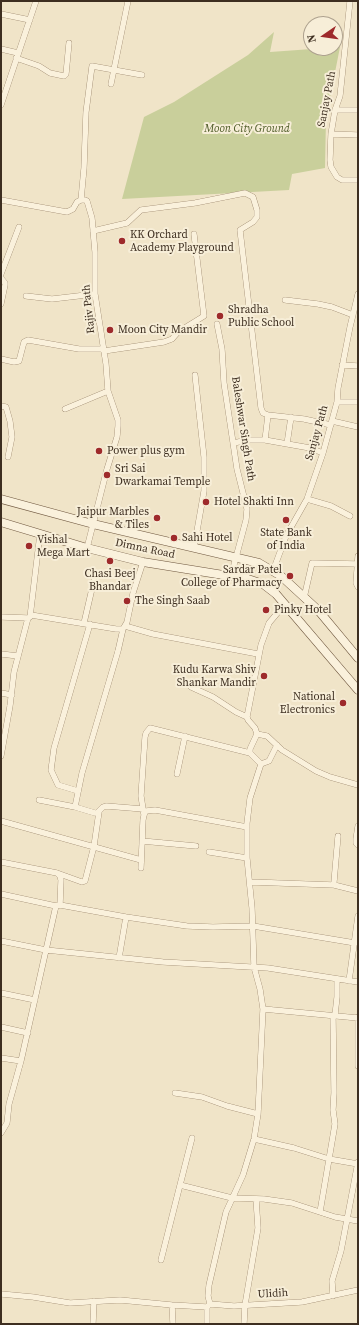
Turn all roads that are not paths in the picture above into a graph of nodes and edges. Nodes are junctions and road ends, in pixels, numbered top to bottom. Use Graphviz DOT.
graph roads {
  1 [pos="36,1"];
  2 [pos="128,1"];
  3 [pos="350,1"];
  4 [pos="1,14"];
  5 [pos="30,20"];
  6 [pos="69,43"];
  7 [pos="1,49"];
  8 [pos="18,55"];
  9 [pos="114,69"];
  10 [pos="142,75"];
  11 [pos="111,84"];
  12 [pos="1,105"];
  13 [pos="335,110"];
  14 [pos="358,110"];
  15 [pos="331,134"];
  16 [pos="358,135"];
  17 [pos="358,180"];
  18 [pos="1,200"];
  19 [pos="85,203"];
  20 [pos="19,227"];
  21 [pos="93,231"];
  22 [pos="194,234"];
  23 [pos="1,274"];
  24 [pos="1,278"];
  25 [pos="94,294"];
  26 [pos="358,294"];
  27 [pos="26,296"];
  28 [pos="285,300"];
  29 [pos="1,304"];
  30 [pos="353,315"];
  31 [pos="217,324"];
  32 [pos="101,350"];
  33 [pos="1,359"];
  34 [pos="342,365"];
  35 [pos="358,366"];
  36 [pos="195,375"];
  37 [pos="108,392"];
  38 [pos="337,402"];
  39 [pos="358,402"];
  40 [pos="1,406"];
  41 [pos="65,409"];
  42 [pos="268,415"];
  43 [pos="291,417"];
  44 [pos="332,423"];
  45 [pos="358,427"];
  46 [pos="265,440"];
  47 [pos="234,443"];
  48 [pos="287,444"];
  49 [pos="323,453"];
  50 [pos="8,456"];
  51 [pos="1,499"];
  52 [pos="307,499"];
  53 [pos="350,516"];
  54 [pos="1,522"];
  55 [pos="93,524"];
  56 [pos="40,534"];
  57 [pos="87,548"];
  58 [pos="194,548"];
  59 [pos="358,556"];
  60 [pos="235,558"];
  61 [pos="143,562"];
  62 [pos="358,564"];
  63 [pos="272,570"];
  64 [pos="231,576"];
  65 [pos="94,580"];
  66 [pos="358,587"];
  67 [pos="304,598"];
  68 [pos="285,604"];
  69 [pos="30,616"];
  70 [pos="1,617"];
  71 [pos="87,624"];
  72 [pos="124,627"];
  73 [pos="1,654"];
  74 [pos="258,654"];
  75 [pos="18,656"];
  76 [pos="358,658"];
  77 [pos="191,687"];
  78 [pos="358,690"];
  79 [pos="1,693"];
  80 [pos="12,695"];
  81 [pos="248,717"];
  82 [pos="257,734"];
  83 [pos="185,736"];
  84 [pos="277,745"];
  85 [pos="250,753"];
  86 [pos="1,756"];
  87 [pos="261,764"];
  88 [pos="177,774"];
  89 [pos="358,785"];
  90 [pos="78,791"];
  91 [pos="39,800"];
  92 [pos="75,807"];
  93 [pos="99,812"];
  94 [pos="143,812"];
  95 [pos="1,820"];
  96 [pos="358,826"];
  97 [pos="247,827"];
  98 [pos="338,836"];
  99 [pos="142,841"];
  100 [pos="358,845"];
  101 [pos="196,846"];
  102 [pos="93,847"];
  103 [pos="209,852"];
  104 [pos="247,858"];
  105 [pos="141,860"];
  106 [pos="1,862"];
  107 [pos="140,868"];
  108 [pos="57,873"];
  109 [pos="250,882"];
  110 [pos="334,885"];
  111 [pos="358,891"];
  112 [pos="1,894"];
  113 [pos="58,906"];
  114 [pos="358,916"];
  115 [pos="126,917"];
  116 [pos="253,926"];
  117 [pos="1,941"];
  118 [pos="355,943"];
  119 [pos="46,950"];
  120 [pos="119,958"];
  121 [pos="254,967"];
  122 [pos="337,979"];
  123 [pos="349,981"];
  124 [pos="358,982"];
  125 [pos="1,993"];
  126 [pos="35,1000"];
  127 [pos="263,1010"];
  128 [pos="334,1015"];
  129 [pos="358,1018"];
  130 [pos="1,1027"];
  131 [pos="28,1033"];
  132 [pos="1,1058"];
  133 [pos="22,1060"];
  134 [pos="358,1066"];
  135 [pos="176,1093"];
  136 [pos="258,1114"];
  137 [pos="1,1133"];
  138 [pos="192,1138"];
  139 [pos="254,1139"];
  140 [pos="329,1159"];
  141 [pos="358,1163"];
  142 [pos="180,1185"];
  143 [pos="232,1198"];
  144 [pos="256,1199"];
  145 [pos="320,1212"];
  146 [pos="347,1219"];
  147 [pos="358,1221"];
  148 [pos="161,1260"];
  149 [pos="358,1290"];
  150 [pos="1,1294"];
  151 [pos="333,1296"];
  152 [pos="94,1301"];
  153 [pos="209,1305"];
  154 [pos="245,1305"];
  155 [pos="172,1306"];
  156 [pos="93,1324"];
  157 [pos="173,1324"];
  158 [pos="207,1324"];
  159 [pos="244,1324"];
  1 -- 5 [label="street"];
  2 -- 9 [label="street"];
  3 -- 13 [label="street, Sanjay Path"];
  4 -- 5 [label="street"];
  5 -- 8 [label="street"];
  6 -- 8 [label="street"];
  7 -- 8 [label="street"];
  8 -- 12 [label="street"];
  9 -- 10 [label="street"];
  9 -- 11 [label="street"];
  9 -- 19 [label="street, Rajiv Path"];
  13 -- 14 [label="street"];
  13 -- 15 [label="street, Sanjay Path"];
  15 -- 16 [label="street"];
  15 -- 17 [label="street, Sanjay Path"];
  18 -- 19 [label="street"];
  19 -- 21 [label="street, Rajiv Path"];
  20 -- 23 [label="street"];
  21 -- 25 [label="street, Rajiv Path"];
  21 -- 42 [label="street"];
  22 -- 32 [label="street"];
  24 -- 29 [label="street"];
  25 -- 27 [label="street"];
  25 -- 32 [label="street, Rajiv Path"];
  26 -- 30 [label="street, Sanjay Path"];
  28 -- 30 [label="street"];
  30 -- 34 [label="street, Sanjay Path"];
  31 -- 47 [label="street, Baleshwar Singh Path"];
  32 -- 33 [label="street"];
  32 -- 37 [label="street, Rajiv Path"];
  34 -- 35 [label="street"];
  34 -- 38 [label="street, Sanjay Path"];
  36 -- 58 [label="street"];
  37 -- 41 [label="street"];
  37 -- 55 [label="street, Rajiv Path"];
  38 -- 39 [label="street"];
  38 -- 44 [label="street, Sanjay Path"];
  40 -- 50 [label="street"];
  42 -- 43 [label="street"];
  42 -- 46 [label="street"];
  43 -- 44 [label="street"];
  43 -- 48 [label="street"];
  44 -- 45 [label="street"];
  44 -- 49 [label="street, Sanjay Path"];
  46 -- 47 [label="street"];
  46 -- 48 [label="street"];
  47 -- 60 [label="street, Baleshwar Singh Path"];
  48 -- 49 [label="street"];
  49 -- 52 [label="street, Sanjay Path"];
  51 -- 55 [label="street"];
  52 -- 53 [label="street"];
  52 -- 63 [label="street, Sanjay Path"];
  54 -- 56 [label="street, Dimna Road"];
  55 -- 57 [label="street, Rajiv Path"];
  55 -- 58 [label="street"];
  56 -- 57 [label="street, Dimna Road"];
  56 -- 69 [label="street"];
  57 -- 61 [label="street, Dimna Road"];
  58 -- 60 [label="street"];
  59 -- 62 [label="street"];
  60 -- 63 [label="street"];
  60 -- 64 [label="street, Baleshwar Singh Path"];
  61 -- 64 [label="street, Dimna Road"];
  61 -- 72 [label="street"];
  62 -- 66 [label="street"];
  62 -- 67 [label="street"];
  63 -- 67 [label="street"];
  64 -- 68 [label="street, Dimna Road"];
  65 -- 71 [label="street"];
  67 -- 76 [label="street"];
  68 -- 74 [label="street"];
  68 -- 78 [label="street, Dimna Road"];
  69 -- 70 [label="street"];
  69 -- 71 [label="street"];
  69 -- 75 [label="street"];
  71 -- 72 [label="street"];
  71 -- 90 [label="street"];
  72 -- 74 [label="street"];
  72 -- 90 [label="street"];
  73 -- 75 [label="street"];
  74 -- 81 [label="street"];
  75 -- 80 [label="street"];
  77 -- 81 [label="street"];
  79 -- 80 [label="street"];
  80 -- 86 [label="street"];
  81 -- 82 [label="street"];
  82 -- 84 [label="street"];
  82 -- 85 [label="street"];
  83 -- 85 [label="street"];
  83 -- 88 [label="street"];
  83 -- 94 [label="street"];
  84 -- 87 [label="street"];
  84 -- 89 [label="street"];
  85 -- 87 [label="street"];
  87 -- 97 [label="street"];
  90 -- 92 [label="street"];
  91 -- 92 [label="street"];
  92 -- 93 [label="street"];
  93 -- 94 [label="street"];
  93 -- 102 [label="street"];
  94 -- 97 [label="street"];
  94 -- 99 [label="street"];
  95 -- 102 [label="street"];
  96 -- 100 [label="street"];
  97 -- 104 [label="street"];
  98 -- 110 [label="street"];
  99 -- 101 [label="street"];
  99 -- 105 [label="street"];
  102 -- 105 [label="street"];
  102 -- 108 [label="street"];
  103 -- 104 [label="street"];
  104 -- 109 [label="street"];
  105 -- 107 [label="street"];
  106 -- 108 [label="street"];
  108 -- 113 [label="street"];
  109 -- 110 [label="street"];
  109 -- 116 [label="street"];
  110 -- 111 [label="street"];
  112 -- 113 [label="street"];
  113 -- 115 [label="street"];
  113 -- 119 [label="street"];
  114 -- 118 [label="street"];
  115 -- 116 [label="street"];
  115 -- 120 [label="street"];
  116 -- 118 [label="street"];
  116 -- 121 [label="street"];
  117 -- 119 [label="street"];
  118 -- 123 [label="street"];
  119 -- 120 [label="street"];
  119 -- 126 [label="street"];
  120 -- 121 [label="street"];
  121 -- 122 [label="street"];
  121 -- 127 [label="street"];
  122 -- 123 [label="street"];
  122 -- 128 [label="street"];
  123 -- 124 [label="street"];
  125 -- 126 [label="street"];
  126 -- 131 [label="street"];
  127 -- 128 [label="street"];
  127 -- 136 [label="street"];
  128 -- 129 [label="street"];
  128 -- 140 [label="street"];
  129 -- 134 [label="street"];
  130 -- 131 [label="street"];
  131 -- 133 [label="street"];
  132 -- 133 [label="street"];
  133 -- 137 [label="street"];
  135 -- 136 [label="street"];
  136 -- 139 [label="street"];
  138 -- 142 [label="street"];
  139 -- 140 [label="street"];
  139 -- 143 [label="street"];
  140 -- 141 [label="street"];
  140 -- 145 [label="street"];
  141 -- 146 [label="street"];
  142 -- 143 [label="street"];
  142 -- 148 [label="street"];
  143 -- 144 [label="street"];
  143 -- 153 [label="street"];
  144 -- 145 [label="street"];
  144 -- 154 [label="street"];
  145 -- 146 [label="street"];
  146 -- 147 [label="street"];
  146 -- 151 [label="street"];
  149 -- 151 [label="street, Ulidih"];
  150 -- 152 [label="street, Ulidih"];
  151 -- 154 [label="street, Ulidih"];
  152 -- 155 [label="street, Ulidih"];
  152 -- 156 [label="street"];
  153 -- 154 [label="street, Ulidih"];
  153 -- 155 [label="street, Ulidih"];
  153 -- 158 [label="street"];
  154 -- 159 [label="street"];
  155 -- 157 [label="street"];
}
